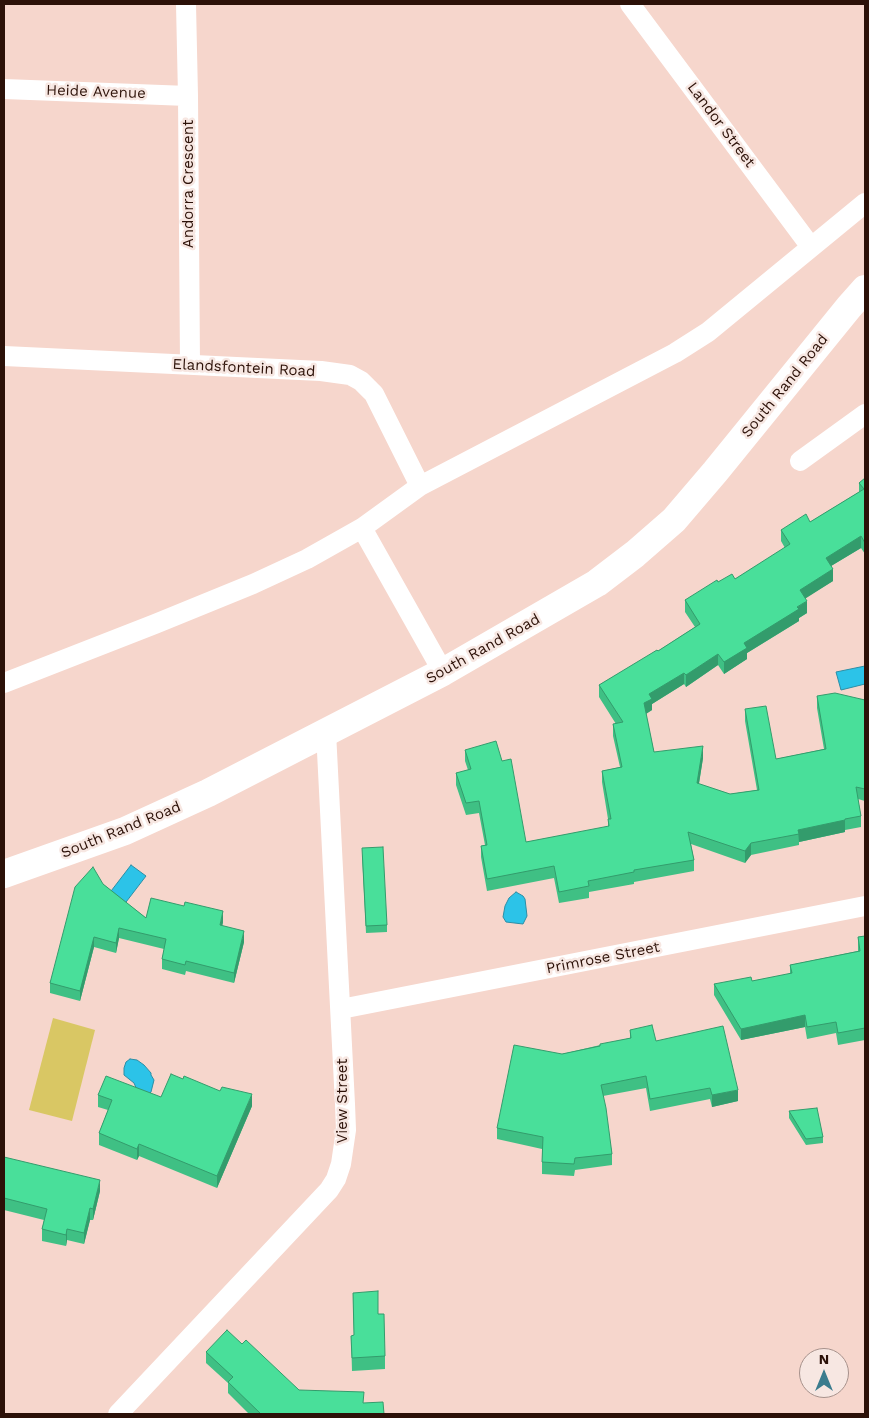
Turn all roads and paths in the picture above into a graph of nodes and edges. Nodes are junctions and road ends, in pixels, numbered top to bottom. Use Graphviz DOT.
graph roads {
  1 [pos="186,4"];
  2 [pos="630,4"];
  3 [pos="4,88"];
  4 [pos="188,96"];
  5 [pos="865,203"];
  6 [pos="811,247"];
  7 [pos="865,289"];
  8 [pos="4,356"];
  9 [pos="190,365"];
  10 [pos="865,414"];
  11 [pos="800,460"];
  12 [pos="420,486"];
  13 [pos="362,528"];
  14 [pos="444,672"];
  15 [pos="4,683"];
  16 [pos="326,732"];
  17 [pos="4,874"];
  18 [pos="865,906"];
  19 [pos="341,1009"];
  20 [pos="118,1414"];
  1 -- 4 [label="street, Andorra Crescent"];
  2 -- 6 [label="street, Landor Street"];
  3 -- 4 [label="street, Heide Avenue"];
  4 -- 9 [label="street, Andorra Crescent"];
  5 -- 6 [label="street"];
  6 -- 12 [label="street"];
  7 -- 14 [label="main road, South Rand Road"];
  8 -- 9 [label="street, Elandsfontein Road"];
  9 -- 12 [label="street, Elandsfontein Road"];
  10 -- 11 [label="street"];
  12 -- 13 [label="street"];
  13 -- 14 [label="street"];
  13 -- 15 [label="street"];
  14 -- 16 [label="main road, South Rand Road"];
  16 -- 17 [label="main road, South Rand Road"];
  16 -- 19 [label="street, View Street"];
  18 -- 19 [label="street, Primrose Street"];
  19 -- 20 [label="street, View Street"];
}
